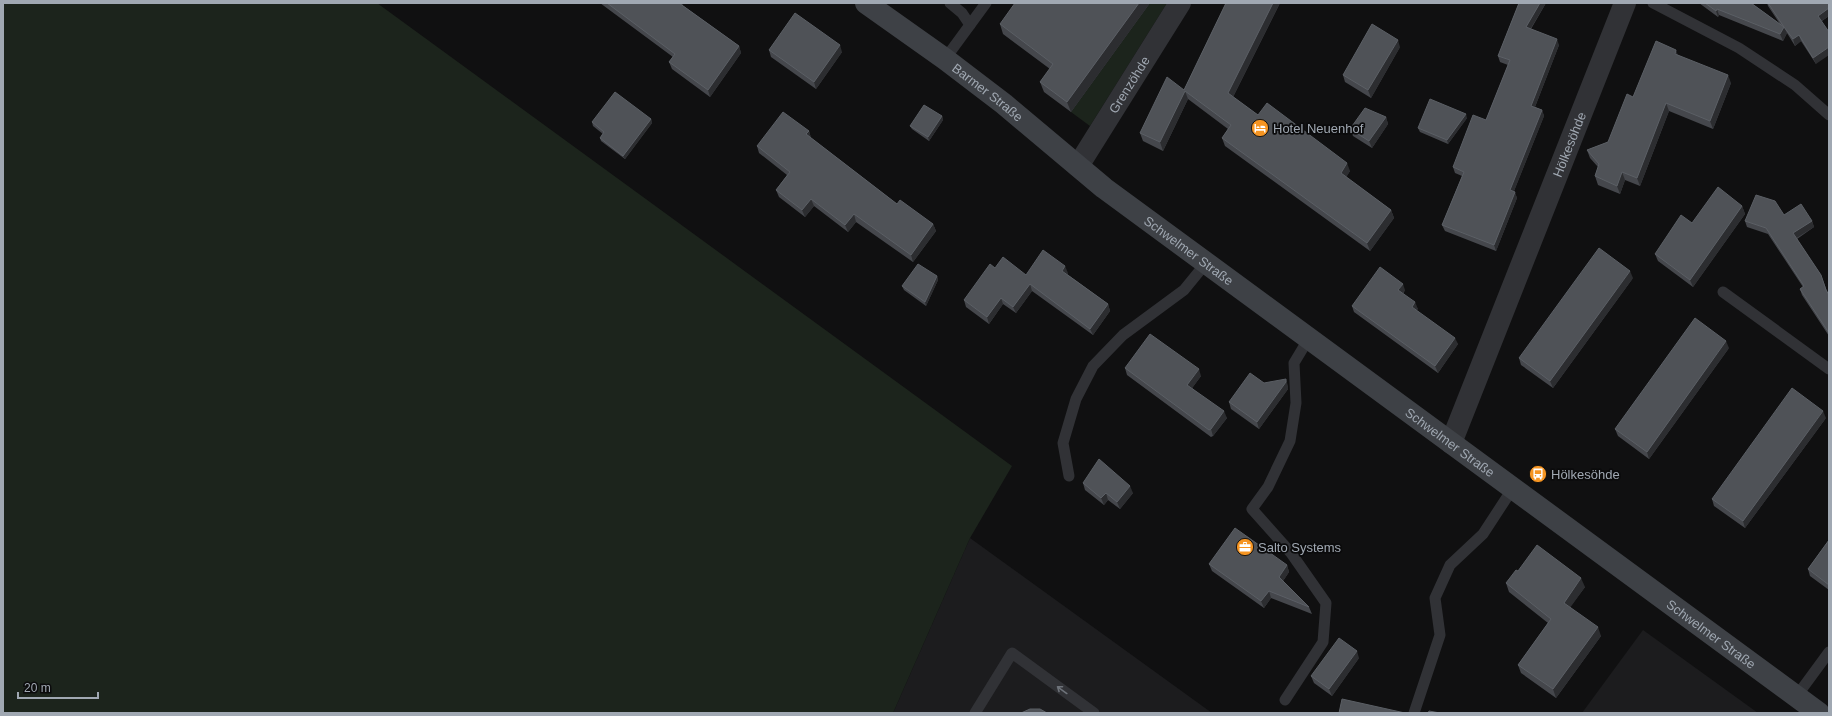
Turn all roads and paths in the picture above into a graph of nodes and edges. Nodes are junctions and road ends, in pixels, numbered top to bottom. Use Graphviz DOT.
graph roads {
  1 [pos="866,3"];
  2 [pos="950,3"];
  3 [pos="986,3"];
  4 [pos="1180,3"];
  5 [pos="1625,3"];
  6 [pos="1653,3"];
  7 [pos="970,25"];
  8 [pos="945,59"];
  9 [pos="1829,115"];
  10 [pos="1078,166"];
  11 [pos="1104,188"];
  12 [pos="1206,263"];
  13 [pos="1723,292"];
  14 [pos="1308,338"];
  15 [pos="1829,369"];
  16 [pos="1450,443"];
  17 [pos="1069,476"];
  18 [pos="1513,488"];
  19 [pos="1829,652"];
  20 [pos="1796,697"];
  21 [pos="1285,700"];
  22 [pos="975,713"];
  23 [pos="1094,713"];
  24 [pos="1414,713"];
  25 [pos="1819,713"];
  1 -- 8 [label="main road, Barmer Straße"];
  2 -- 7 [label="lane"];
  3 -- 7 [label="lane"];
  4 -- 10 [label="street, Grenzöhde"];
  5 -- 16 [label="street, Hölkesöhde"];
  6 -- 9 [label="lane"];
  7 -- 8 [label="lane"];
  8 -- 10 [label="main road, Barmer Straße"];
  10 -- 11 [label="main road, Barmer Straße"];
  11 -- 12 [label="main road, Schwelmer Straße"];
  12 -- 14 [label="main road, Schwelmer Straße"];
  12 -- 17 [label="lane"];
  13 -- 15 [label="lane"];
  14 -- 16 [label="main road, Schwelmer Straße"];
  14 -- 21 [label="lane"];
  16 -- 18 [label="main road, Schwelmer Straße"];
  18 -- 20 [label="main road, Schwelmer Straße"];
  18 -- 24 [label="lane"];
  19 -- 20 [label="lane"];
  20 -- 25 [label="main road, Schwelmer Straße"];
  23 -- 22 [label="lane, one-way"];
}
